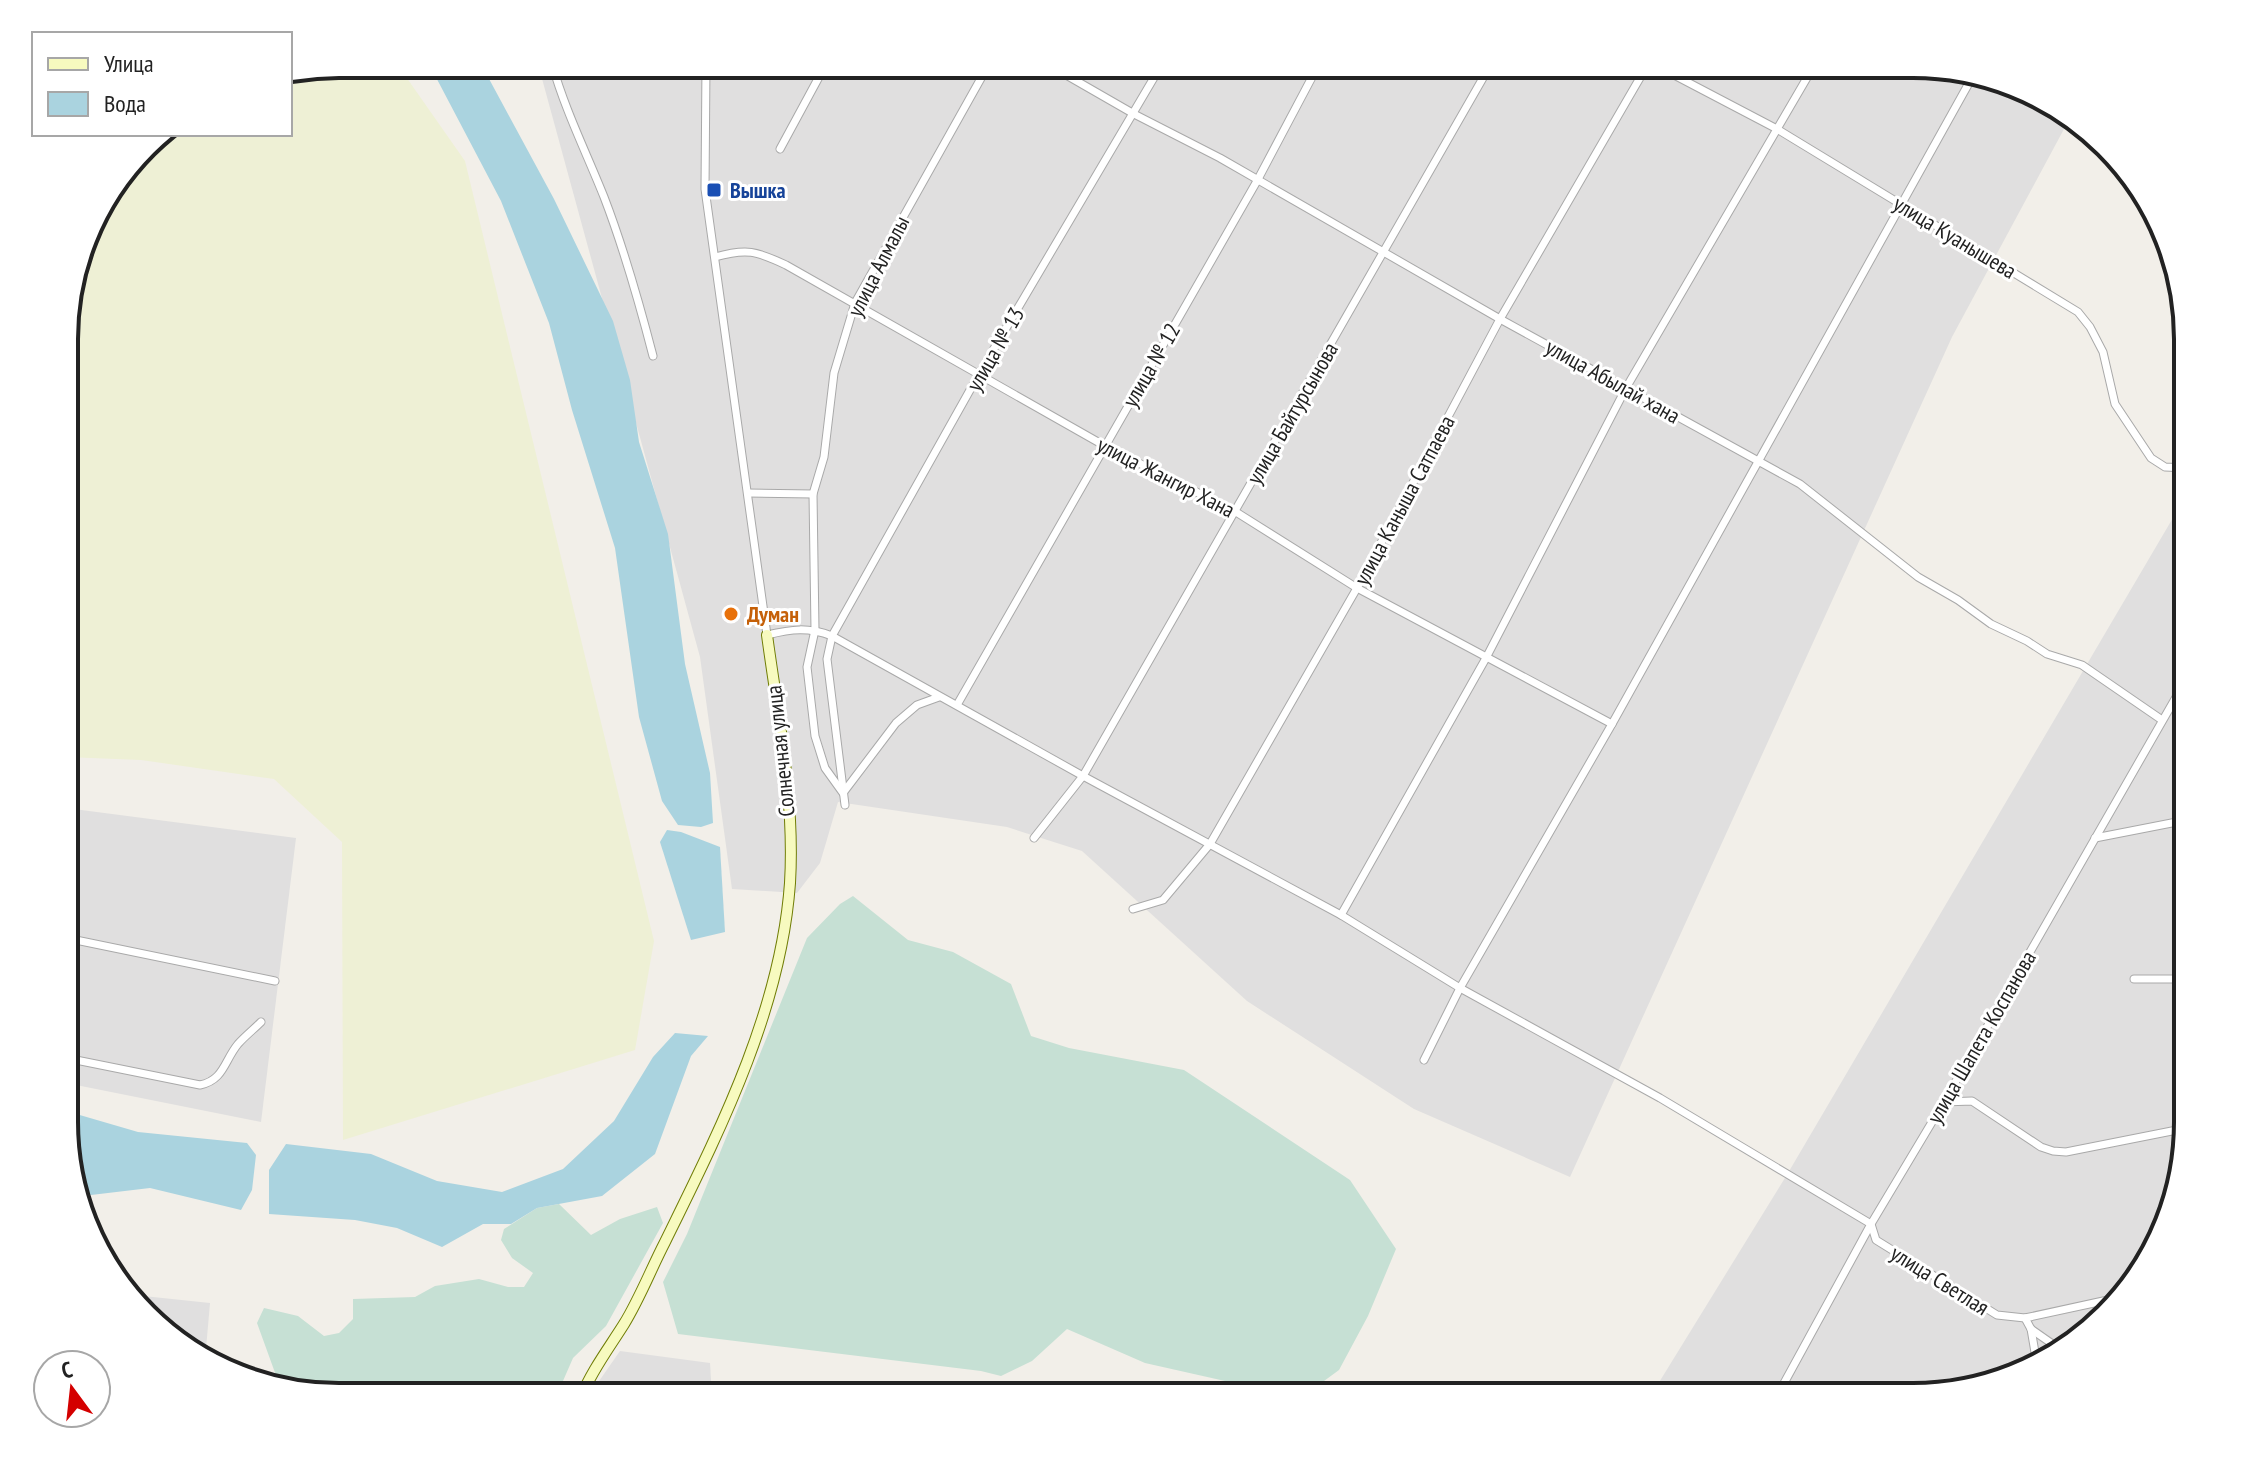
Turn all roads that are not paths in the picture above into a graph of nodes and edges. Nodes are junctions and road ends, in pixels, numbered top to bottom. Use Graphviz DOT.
graph roads {
  1 [pos="556,78"];
  2 [pos="706,78"];
  3 [pos="818,78"];
  4 [pos="981,78"];
  5 [pos="1071,78"];
  6 [pos="1154,78"];
  7 [pos="1312,78"];
  8 [pos="1483,78"];
  9 [pos="1642,78"];
  10 [pos="1677,78"];
  11 [pos="1807,78"];
  12 [pos="1968,84"];
  13 [pos="1134,114"];
  14 [pos="1777,129"];
  15 [pos="780,149"];
  16 [pos="1257,181"];
  17 [pos="1901,204"];
  18 [pos="1384,252"];
  19 [pos="715,257"];
  20 [pos="855,303"];
  21 [pos="1500,319"];
  22 [pos="653,356"];
  23 [pos="979,374"];
  24 [pos="1626,388"];
  25 [pos="1105,446"];
  26 [pos="1757,460"];
  27 [pos="2173,467"];
  28 [pos="748,493"];
  29 [pos="813,494"];
  30 [pos="1236,512"];
  31 [pos="1357,588"];
  32 [pos="815,630"];
  33 [pos="767,635"];
  34 [pos="832,636"];
  35 [pos="1486,658"];
  36 [pos="939,697"];
  37 [pos="2173,702"];
  38 [pos="957,705"];
  39 [pos="2162,720"];
  40 [pos="1612,724"];
  41 [pos="1083,776"];
  42 [pos="843,793"];
  43 [pos="845,805"];
  44 [pos="2173,823"];
  45 [pos="1034,838"];
  46 [pos="2095,838"];
  47 [pos="1210,844"];
  48 [pos="1133,909"];
  49 [pos="1341,915"];
  50 [pos="78,940"];
  51 [pos="2134,979"];
  52 [pos="2173,979"];
  53 [pos="275,981"];
  54 [pos="1460,988"];
  55 [pos="261,1022"];
  56 [pos="78,1060"];
  57 [pos="1424,1060"];
  58 [pos="1944,1102"];
  59 [pos="2173,1131"];
  60 [pos="1871,1224"];
  61 [pos="2103,1301"];
  62 [pos="2025,1318"];
  63 [pos="2031,1329"];
  64 [pos="2051,1343"];
  65 [pos="2035,1352"];
  66 [pos="1785,1382"];
  67 [pos="587,1383"];
  1 -- 22 [label="street"];
  2 -- 19 [label="street, Солнечная улица"];
  3 -- 15 [label="street"];
  4 -- 20 [label="street, улица Алмалы"];
  5 -- 13 [label="street, улица Абылай хана"];
  6 -- 13 [label="street, улица № 13"];
  7 -- 16 [label="street, улица № 12"];
  8 -- 18 [label="street, улица Байтурсынова"];
  9 -- 21 [label="street, улица Каныша Сатпаева"];
  10 -- 14 [label="street, улица Куанышева"];
  11 -- 14 [label="street"];
  12 -- 17 [label="street"];
  13 -- 16 [label="street, улица Абылай хана"];
  13 -- 23 [label="street, улица № 13"];
  14 -- 17 [label="street, улица Куанышева"];
  14 -- 24 [label="street"];
  16 -- 18 [label="street, улица Абылай хана"];
  16 -- 25 [label="street, улица № 12"];
  17 -- 26 [label="street"];
  17 -- 27 [label="street, улица Куанышева"];
  18 -- 21 [label="street, улица Абылай хана"];
  18 -- 30 [label="street, улица Байтурсынова"];
  19 -- 20 [label="street, улица Жангир Хана"];
  19 -- 28 [label="street, Солнечная улица"];
  20 -- 23 [label="street, улица Жангир Хана"];
  20 -- 29 [label="street, улица Алмалы"];
  21 -- 24 [label="street, улица Абылай хана"];
  21 -- 31 [label="street, улица Каныша Сатпаева"];
  23 -- 25 [label="street, улица Жангир Хана"];
  23 -- 34 [label="street, улица № 13"];
  24 -- 26 [label="street, улица Абылай хана"];
  24 -- 35 [label="street"];
  25 -- 30 [label="street, улица Жангир Хана"];
  25 -- 38 [label="street, улица № 12"];
  26 -- 39 [label="street, улица Абылай хана"];
  26 -- 40 [label="street"];
  28 -- 29 [label="street"];
  28 -- 33 [label="street, Солнечная улица"];
  29 -- 32 [label="street, улица Алмалы"];
  30 -- 31 [label="street, улица Жангир Хана"];
  30 -- 41 [label="street, улица Байтурсынова"];
  31 -- 35 [label="street, улица Жангир Хана"];
  31 -- 47 [label="street, улица Каныша Сатпаева"];
  32 -- 33 [label="street"];
  32 -- 34 [label="street, улица Светлая"];
  32 -- 42 [label="street, улица Алмалы"];
  33 -- 67 [label="street, Солнечная улица"];
  34 -- 36 [label="street, улица Светлая"];
  34 -- 42 [label="street"];
  35 -- 40 [label="street, улица Жангир Хана"];
  35 -- 49 [label="street"];
  36 -- 38 [label="street, улица Светлая"];
  36 -- 42 [label="street"];
  37 -- 39 [label="street, улица Шапета Коспанова"];
  38 -- 41 [label="street, улица Светлая"];
  39 -- 46 [label="street, улица Шапета Коспанова"];
  40 -- 54 [label="street"];
  41 -- 45 [label="street, улица Байтурсынова"];
  41 -- 47 [label="street, улица Светлая"];
  42 -- 43 [label="street"];
  44 -- 46 [label="street"];
  46 -- 58 [label="street, улица Шапета Коспанова"];
  47 -- 48 [label="street, улица Каныша Сатпаева"];
  47 -- 49 [label="street, улица Светлая"];
  49 -- 54 [label="street, улица Светлая"];
  50 -- 53 [label="street"];
  51 -- 52 [label="street"];
  54 -- 57 [label="street"];
  54 -- 60 [label="street, улица Светлая"];
  55 -- 56 [label="street"];
  58 -- 59 [label="street"];
  58 -- 60 [label="street, улица Шапета Коспанова"];
  60 -- 62 [label="street, улица Светлая"];
  60 -- 66 [label="street, улица Шапета Коспанова"];
  61 -- 62 [label="street, улица Светлая"];
  62 -- 63 [label="street"];
  63 -- 64 [label="street"];
  63 -- 65 [label="street"];
}
